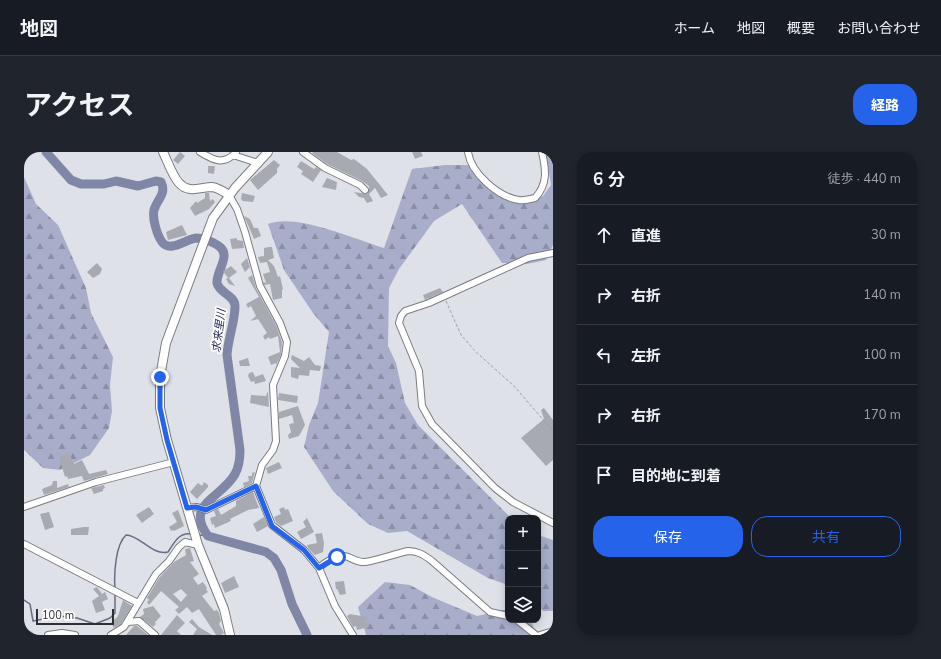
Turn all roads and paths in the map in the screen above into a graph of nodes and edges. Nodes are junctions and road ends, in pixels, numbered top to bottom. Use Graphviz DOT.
graph roads {
  1 [pos="163,152"];
  2 [pos="200,152"];
  3 [pos="268,152"];
  4 [pos="303,152"];
  5 [pos="468,152"];
  6 [pos="542,152"];
  7 [pos="235,154"];
  8 [pos="258,163"];
  9 [pos="365,190"];
  10 [pos="229,195"];
  11 [pos="553,253"];
  12 [pos="444,297"];
  13 [pos="553,430"];
  14 [pos="174,462"];
  15 [pos="256,486"];
  16 [pos="24,506"];
  17 [pos="187,508"];
  18 [pos="553,523"];
  19 [pos="198,542"];
  20 [pos="24,544"];
  21 [pos="319,568"];
  22 [pos="138,603"];
  23 [pos="505,615"];
  24 [pos="128,622"];
  25 [pos="521,623"];
  26 [pos="553,631"];
  27 [pos="24,633"];
  28 [pos="30,635"];
  29 [pos="48,635"];
  30 [pos="75,635"];
  31 [pos="111,635"];
  32 [pos="155,635"];
  33 [pos="230,635"];
  34 [pos="352,635"];
  35 [pos="536,635"];
  36 [pos="540,635"];
  1 -- 10 [label="street"];
  2 -- 7 [label="street"];
  3 -- 8 [label="street"];
  4 -- 9 [label="street"];
  5 -- 6 [label="street"];
  7 -- 8 [label="street"];
  8 -- 10 [label="street"];
  10 -- 14 [label="street"];
  10 -- 15 [label="street"];
  11 -- 12 [label="street"];
  12 -- 13 [label="path"];
  12 -- 18 [label="street"];
  14 -- 16 [label="street"];
  14 -- 17 [label="street"];
  15 -- 17 [label="street"];
  15 -- 21 [label="street"];
  17 -- 19 [label="street"];
  19 -- 22 [label="street"];
  19 -- 33 [label="street"];
  20 -- 22 [label="street"];
  21 -- 23 [label="street"];
  21 -- 34 [label="street"];
  22 -- 24 [label="street"];
  24 -- 31 [label="street"];
  24 -- 32 [label="street"];
  25 -- 35 [label="street"];
  26 -- 36 [label="street"];
  27 -- 28 [label="street"];
  29 -- 30 [label="street"];
}
